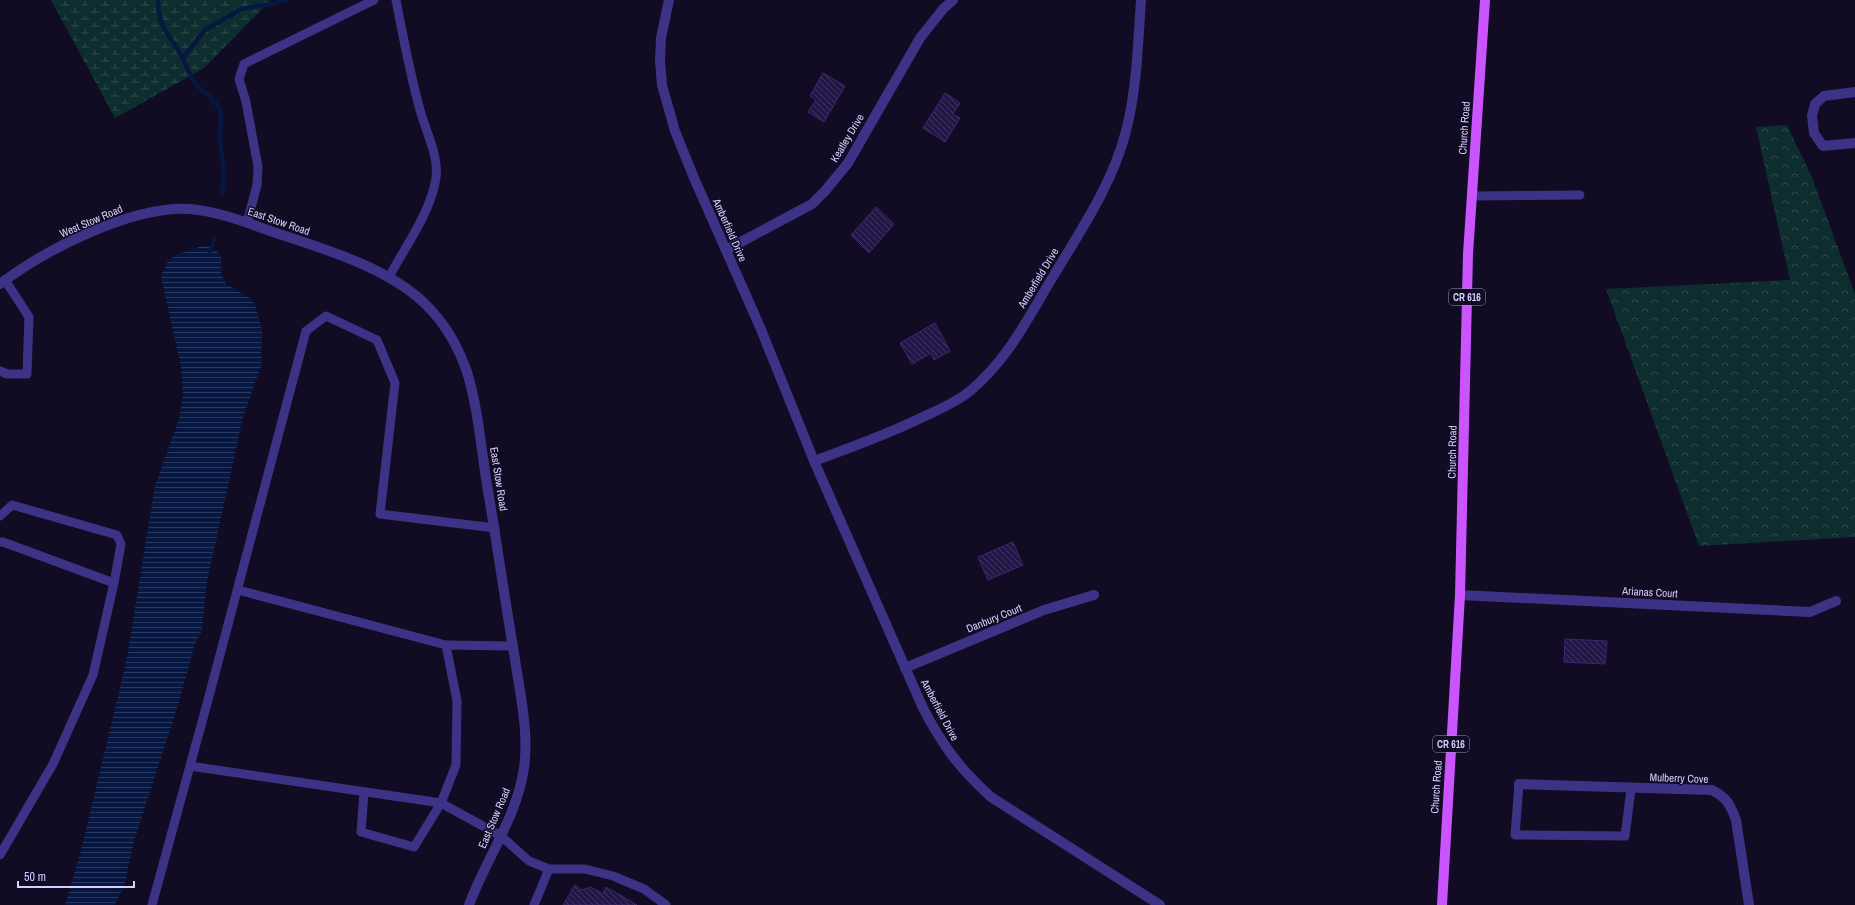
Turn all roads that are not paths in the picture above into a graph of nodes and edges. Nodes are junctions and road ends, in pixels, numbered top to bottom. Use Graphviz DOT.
graph roads {
  1 [pos="374,0"];
  2 [pos="396,0"];
  3 [pos="669,0"];
  4 [pos="953,0"];
  5 [pos="1141,0"];
  6 [pos="1485,0"];
  7 [pos="1855,92"];
  8 [pos="1855,143"];
  9 [pos="1580,195"];
  10 [pos="1472,196"];
  11 [pos="200,211"];
  12 [pos="247,223"];
  13 [pos="726,250"];
  14 [pos="389,277"];
  15 [pos="3,282"];
  16 [pos="0,371"];
  17 [pos="814,461"];
  18 [pos="0,516"];
  19 [pos="495,528"];
  20 [pos="0,542"];
  21 [pos="114,583"];
  22 [pos="238,590"];
  23 [pos="1094,595"];
  24 [pos="1460,595"];
  25 [pos="1836,601"];
  26 [pos="446,645"];
  27 [pos="513,646"];
  28 [pos="905,668"];
  29 [pos="190,766"];
  30 [pos="1519,784"];
  31 [pos="1631,788"];
  32 [pos="364,792"];
  33 [pos="441,803"];
  34 [pos="501,836"];
  35 [pos="0,854"];
  36 [pos="549,869"];
  37 [pos="152,905"];
  38 [pos="469,905"];
  39 [pos="534,905"];
  40 [pos="666,905"];
  41 [pos="1160,905"];
  42 [pos="1442,905"];
  43 [pos="1749,905"];
  1 -- 12 [label="lane"];
  2 -- 14 [label="lane"];
  3 -- 13 [label="street, Amberfield Drive"];
  4 -- 13 [label="street, Keatley Drive"];
  5 -- 17 [label="street, Amberfield Drive"];
  6 -- 10 [label="main road, Church Road / CR 616"];
  7 -- 8 [label="street"];
  9 -- 10 [label="lane"];
  10 -- 24 [label="main road, Church Road / CR 616"];
  11 -- 12 [label="street, East Stow Road"];
  11 -- 15 [label="street, West Stow Road"];
  12 -- 14 [label="street, East Stow Road"];
  13 -- 17 [label="street, Amberfield Drive"];
  14 -- 19 [label="street, East Stow Road"];
  15 -- 16 [label="lane"];
  17 -- 28 [label="street, Amberfield Drive"];
  18 -- 21 [label="lane"];
  19 -- 22 [label="lane"];
  19 -- 27 [label="street, East Stow Road"];
  20 -- 21 [label="lane"];
  21 -- 35 [label="lane"];
  22 -- 26 [label="lane"];
  22 -- 29 [label="lane"];
  23 -- 28 [label="street, Danbury Court"];
  24 -- 25 [label="street, Arianas Court"];
  24 -- 42 [label="main road, Church Road / CR 616"];
  26 -- 27 [label="lane"];
  26 -- 33 [label="lane"];
  27 -- 34 [label="street, East Stow Road"];
  28 -- 41 [label="street, Amberfield Drive"];
  29 -- 32 [label="lane"];
  29 -- 37 [label="lane"];
  30 -- 31 [label="street, Mulberry Cove"];
  30 -- 31 [label="lane"];
  31 -- 43 [label="street, Mulberry Cove"];
  32 -- 33 [label="lane"];
  32 -- 33 [label="lane"];
  33 -- 34 [label="lane"];
  34 -- 36 [label="lane"];
  34 -- 38 [label="street, East Stow Road"];
  36 -- 39 [label="lane"];
  36 -- 40 [label="lane"];
}
